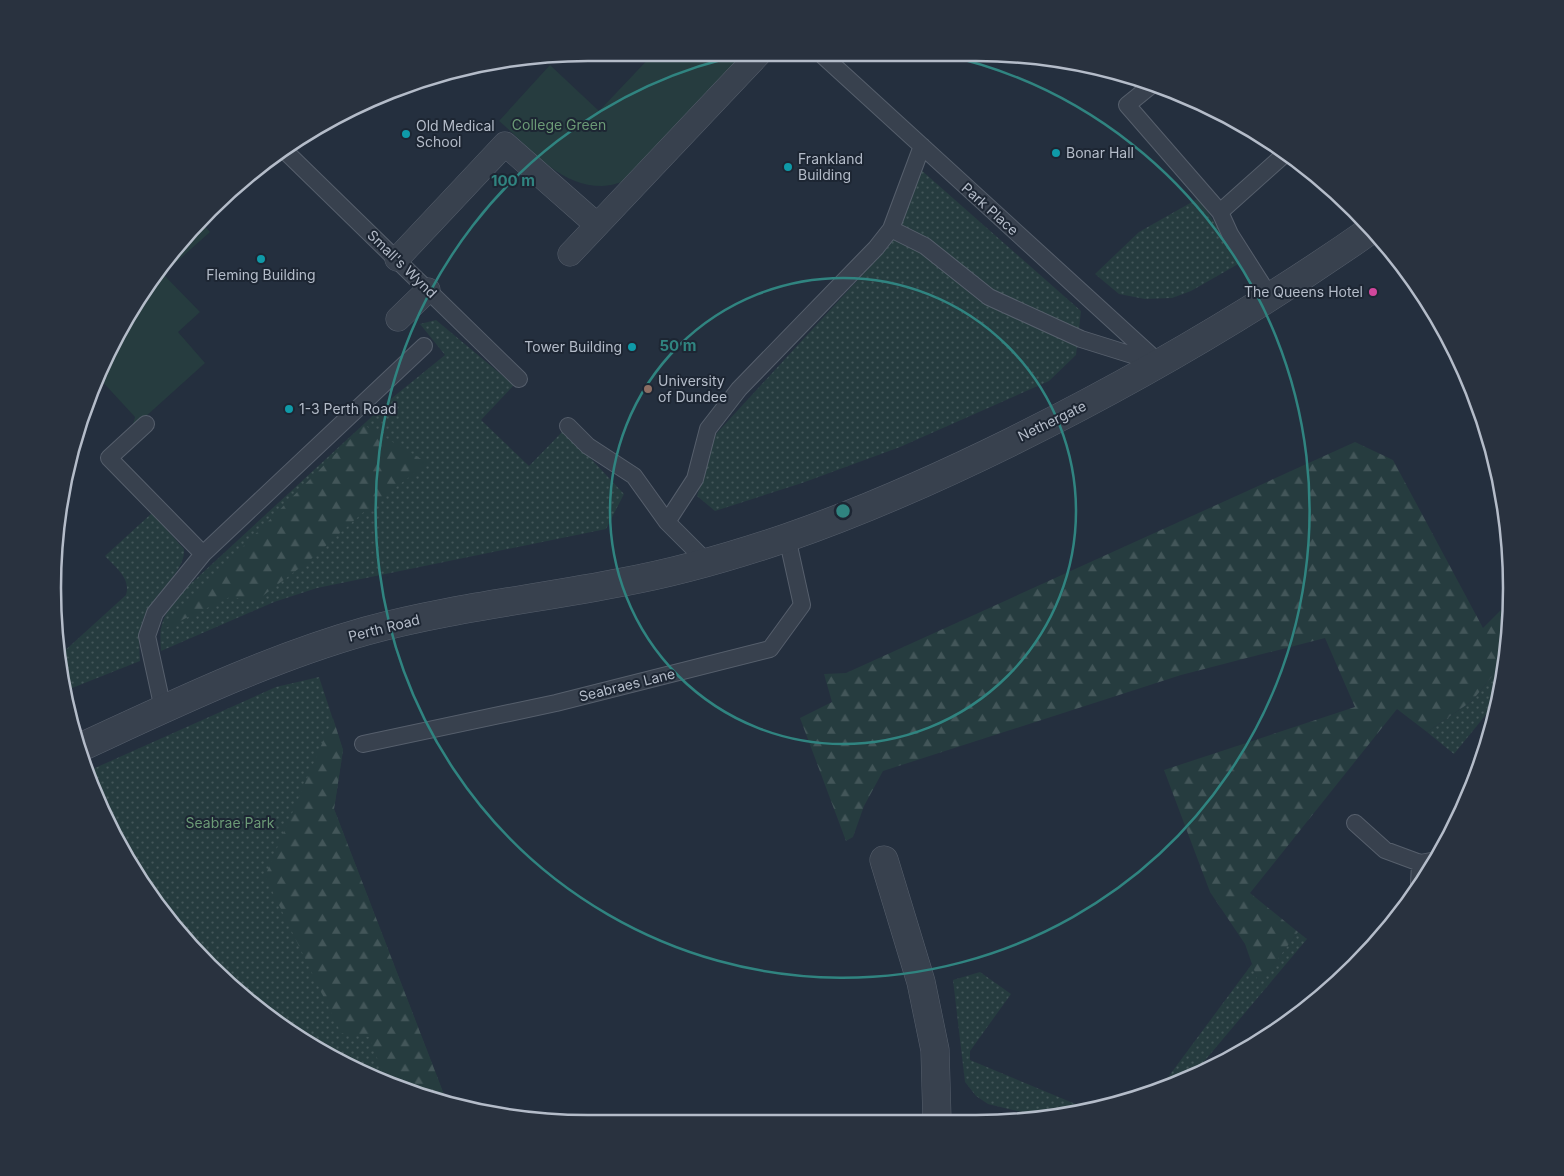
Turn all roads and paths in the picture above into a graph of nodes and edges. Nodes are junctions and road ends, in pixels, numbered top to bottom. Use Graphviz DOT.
graph roads {
  1 [pos="752,61"];
  2 [pos="829,61"];
  3 [pos="1146,89"];
  4 [pos="922,146"];
  5 [pos="289,155"];
  6 [pos="1280,158"];
  7 [pos="1220,212"];
  8 [pos="597,225"];
  9 [pos="891,229"];
  10 [pos="1365,234"];
  11 [pos="570,254"];
  12 [pos="397,259"];
  13 [pos="428,290"];
  14 [pos="1270,296"];
  15 [pos="398,319"];
  16 [pos="424,346"];
  17 [pos="1161,364"];
  18 [pos="520,379"];
  19 [pos="146,424"];
  20 [pos="568,426"];
  21 [pos="667,522"];
  22 [pos="787,538"];
  23 [pos="203,554"];
  24 [pos="707,562"];
  25 [pos="164,709"];
  26 [pos="363,744"];
  27 [pos="85,745"];
  28 [pos="1355,823"];
  29 [pos="884,860"];
  30 [pos="1425,862"];
  31 [pos="1420,863"];
  32 [pos="1420,872"];
  33 [pos="937,1115"];
  1 -- 8 [label="street"];
  2 -- 4 [label="lane, Park Place"];
  3 -- 7 [label="lane"];
  4 -- 9 [label="lane"];
  4 -- 17 [label="lane, Park Place"];
  5 -- 12 [label="lane, Small's Wynd"];
  6 -- 7 [label="lane"];
  7 -- 14 [label="lane"];
  8 -- 11 [label="street"];
  8 -- 12 [label="street"];
  9 -- 17 [label="lane"];
  9 -- 21 [label="lane"];
  10 -- 14 [label="street, Nethergate"];
  12 -- 13 [label="lane, Small's Wynd"];
  13 -- 15 [label="street"];
  13 -- 18 [label="lane, Small's Wynd"];
  14 -- 17 [label="street, Nethergate"];
  16 -- 23 [label="lane"];
  17 -- 22 [label="street, Nethergate"];
  19 -- 23 [label="lane"];
  20 -- 21 [label="lane"];
  21 -- 24 [label="lane"];
  22 -- 24 [label="street, Nethergate"];
  22 -- 26 [label="lane, Seabraes Lane"];
  23 -- 25 [label="lane"];
  24 -- 25 [label="street, Perth Road"];
  25 -- 27 [label="street, Perth Road"];
  28 -- 31 [label="lane"];
  29 -- 33 [label="street"];
  30 -- 31 [label="lane"];
  31 -- 32 [label="lane"];
}
